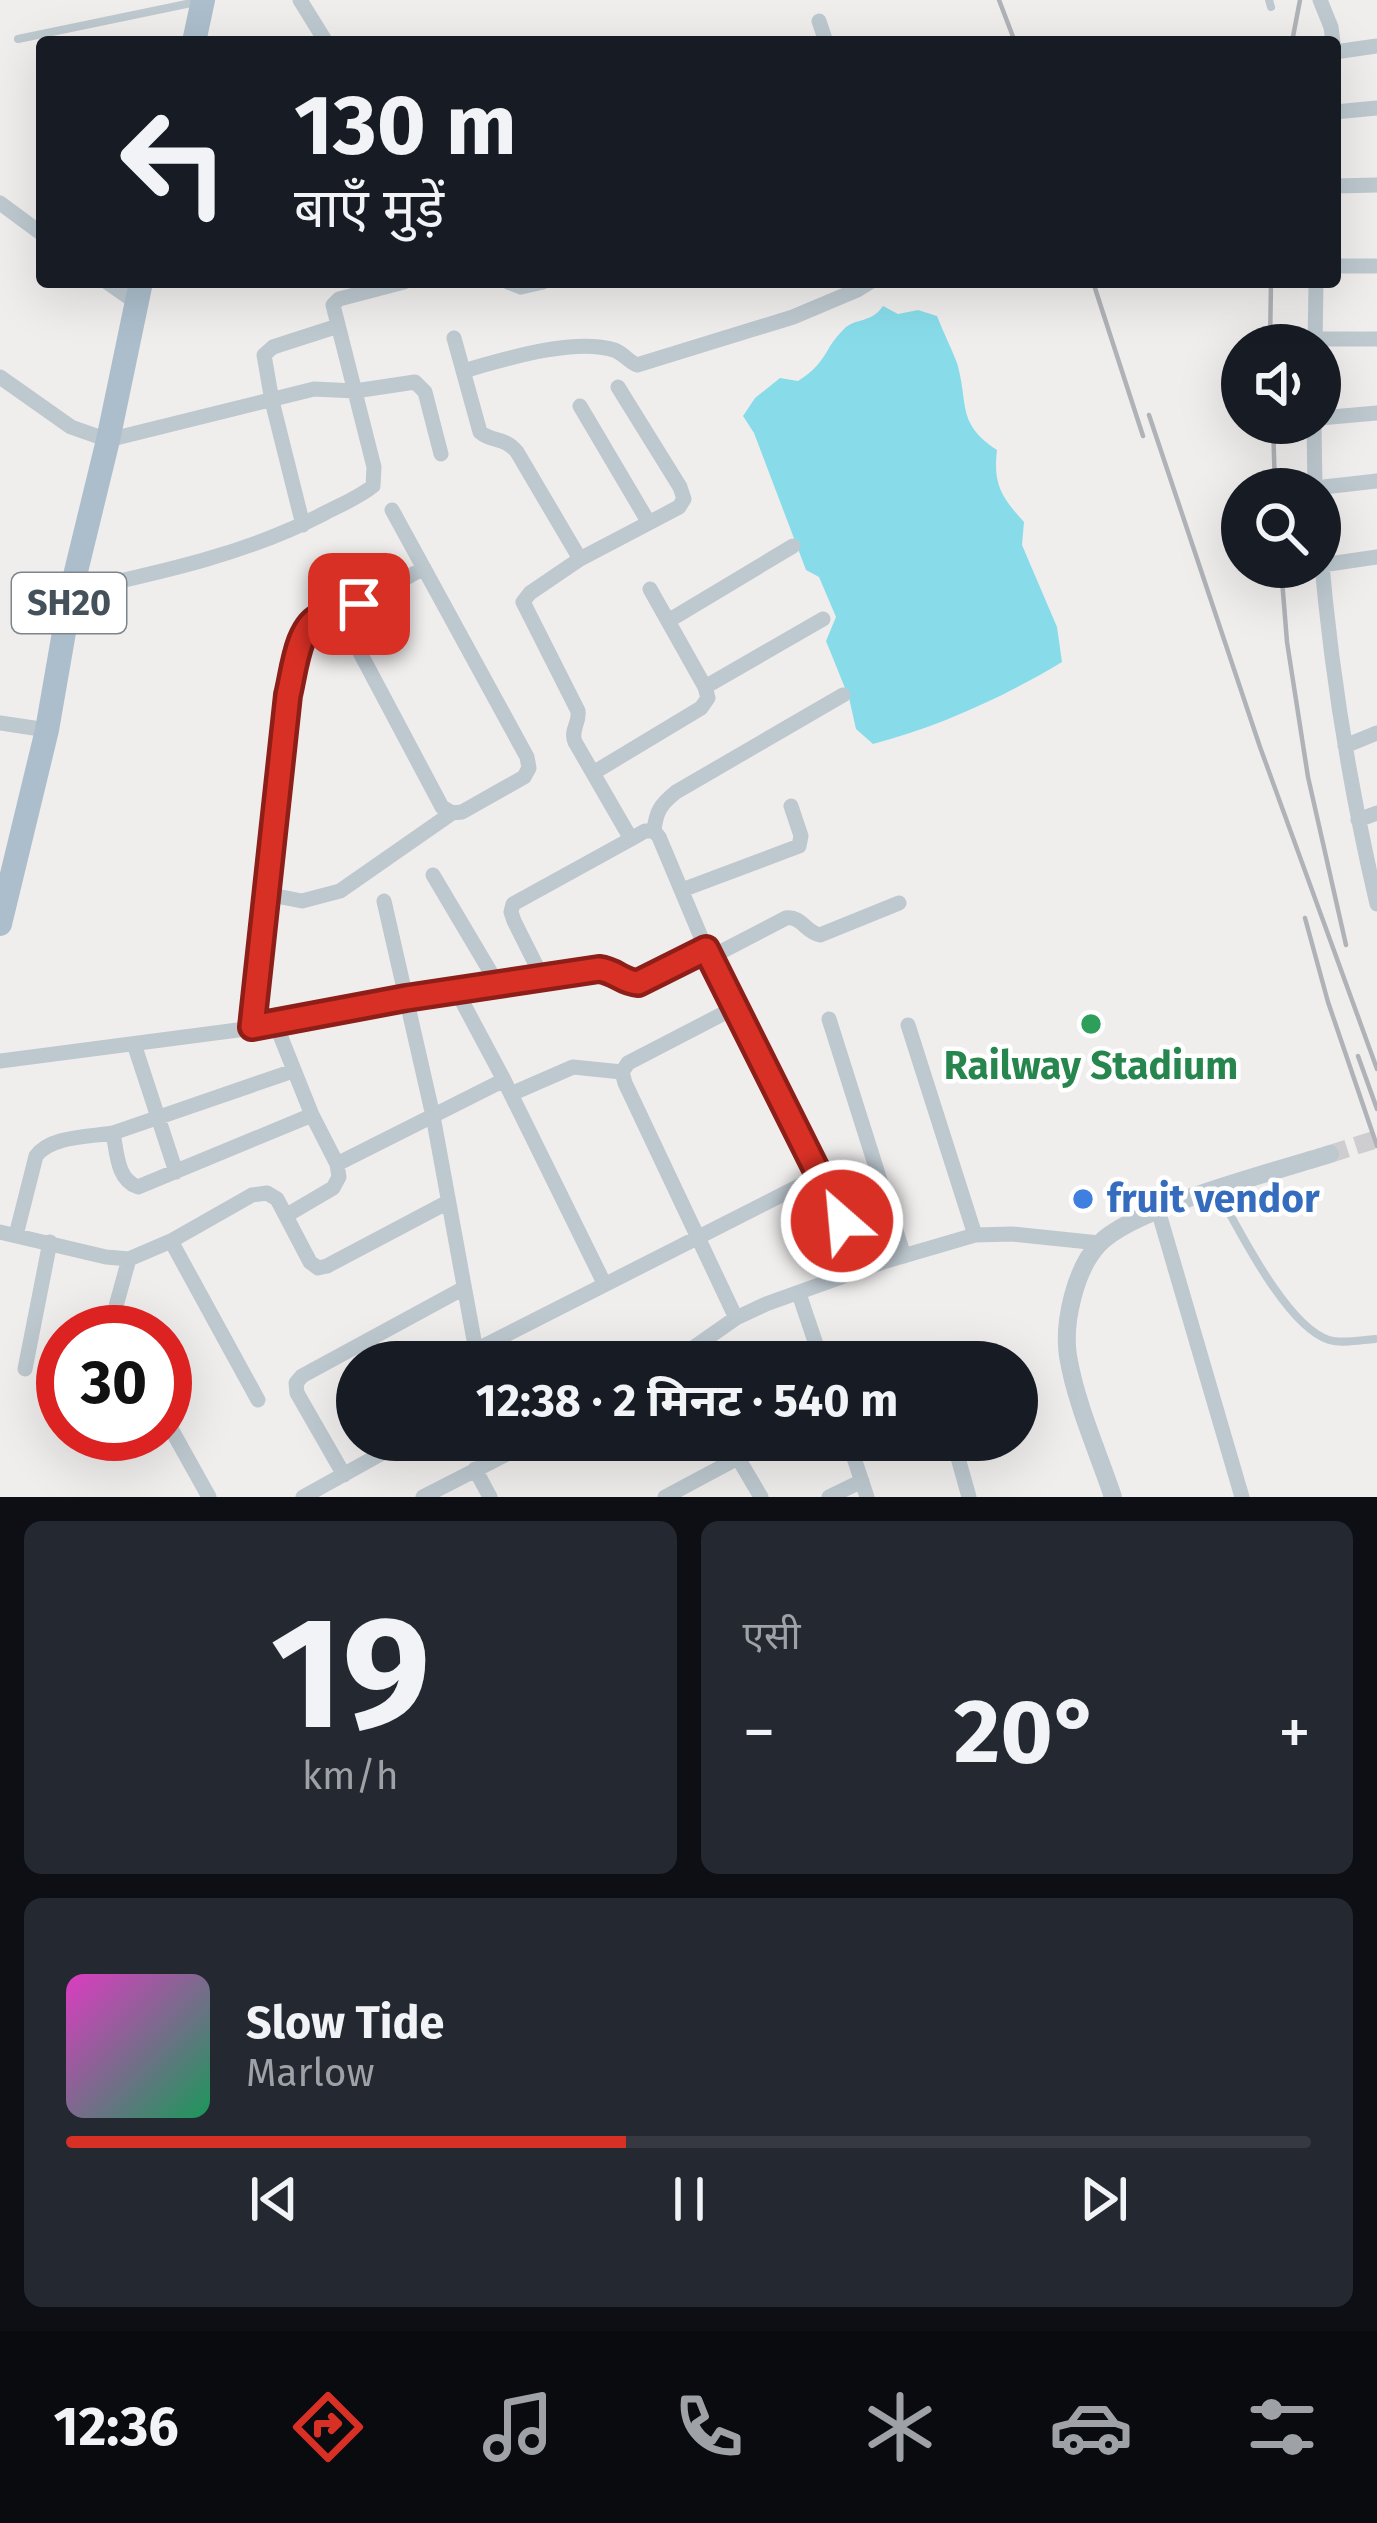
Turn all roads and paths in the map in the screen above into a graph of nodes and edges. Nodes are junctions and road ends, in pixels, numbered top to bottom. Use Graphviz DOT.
graph roads {
  1 [pos="203,0"];
  2 [pos="300,0"];
  3 [pos="1320,0"];
  4 [pos="819,21"];
  5 [pos="195,36"];
  6 [pos="322,36"];
  7 [pos="824,36"];
  8 [pos="1332,36"];
  9 [pos="18,39"];
  10 [pos="1377,46"];
  11 [pos="1341,51"];
  12 [pos="1377,108"];
  13 [pos="1341,111"];
  14 [pos="1377,185"];
  15 [pos="1341,186"];
  16 [pos="0,203"];
  17 [pos="36,230"];
  18 [pos="1341,266"];
  19 [pos="1377,266"];
  20 [pos="381,288"];
  21 [pos="860,288"];
  22 [pos="1316,288"];
  23 [pos="139,293"];
  24 [pos="1315,324"];
  25 [pos="338,326"];
  26 [pos="454,338"];
  27 [pos="1377,339"];
  28 [pos="1341,341"];
  29 [pos="463,371"];
  30 [pos="0,376"];
  31 [pos="618,387"];
  32 [pos="355,391"];
  33 [pos="272,401"];
  34 [pos="580,406"];
  35 [pos="1377,413"];
  36 [pos="1341,417"];
  37 [pos="108,440"];
  38 [pos="440,454"];
  39 [pos="1377,481"];
  40 [pos="1341,486"];
  41 [pos="392,510"];
  42 [pos="649,523"];
  43 [pos="303,524"];
  44 [pos="793,546"];
  45 [pos="1377,556"];
  46 [pos="580,559"];
  47 [pos="1341,562"];
  48 [pos="424,568"];
  49 [pos="1325,588"];
  50 [pos="650,589"];
  51 [pos="70,592"];
  52 [pos="338,613"];
  53 [pos="823,619"];
  54 [pos="668,621"];
  55 [pos="705,687"];
  56 [pos="843,695"];
  57 [pos="0,723"];
  58 [pos="47,730"];
  59 [pos="1377,733"];
  60 [pos="1345,746"];
  61 [pos="592,773"];
  62 [pos="790,806"];
  63 [pos="452,813"];
  64 [pos="1377,813"];
  65 [pos="1358,820"];
  66 [pos="654,831"];
  67 [pos="632,839"];
  68 [pos="434,875"];
  69 [pos="682,890"];
  70 [pos="266,894"];
  71 [pos="384,901"];
  72 [pos="899,903"];
  73 [pos="1377,904"];
  74 [pos="0,924"];
  75 [pos="709,953"];
  76 [pos="542,977"];
  77 [pos="497,983"];
  78 [pos="456,990"];
  79 [pos="406,998"];
  80 [pos="736,1006"];
  81 [pos="829,1018"];
  82 [pos="276,1024"];
  83 [pos="908,1025"];
  84 [pos="252,1027"];
  85 [pos="134,1044"];
  86 [pos="0,1061"];
  87 [pos="293,1071"];
  88 [pos="622,1072"];
  89 [pos="507,1087"];
  90 [pos="312,1115"];
  91 [pos="433,1116"];
  92 [pos="156,1118"];
  93 [pos="112,1133"];
  94 [pos="1330,1154"];
  95 [pos="337,1165"];
  96 [pos="176,1172"];
  97 [pos="819,1176"];
  98 [pos="1218,1190"];
  99 [pos="448,1202"];
  100 [pos="1158,1210"];
  101 [pos="287,1215"];
  102 [pos="8,1234"];
  103 [pos="975,1235"];
  104 [pos="698,1238"];
  105 [pos="171,1241"];
  106 [pos="50,1242"];
  107 [pos="1099,1243"];
  108 [pos="904,1256"];
  109 [pos="129,1259"];
  110 [pos="886,1261"];
  111 [pos="604,1283"];
  112 [pos="464,1288"];
  113 [pos="800,1294"];
  114 [pos="116,1305"];
  115 [pos="736,1318"];
  116 [pos="1375,1339"];
  117 [pos="474,1341"];
  118 [pos="503,1341"];
  119 [pos="705,1341"];
  120 [pos="815,1341"];
  121 [pos="25,1369"];
  122 [pos="258,1400"];
  123 [pos="189,1461"];
  124 [pos="369,1461"];
  125 [pos="492,1461"];
  126 [pos="732,1461"];
  127 [pos="740,1461"];
  128 [pos="959,1461"];
  129 [pos="475,1469"];
  130 [pos="344,1475"];
  131 [pos="864,1489"];
  132 [pos="209,1497"];
  133 [pos="303,1497"];
  134 [pos="423,1497"];
  135 [pos="490,1497"];
  136 [pos="664,1497"];
  137 [pos="761,1497"];
  138 [pos="829,1497"];
  139 [pos="969,1497"];
  140 [pos="1114,1497"];
  141 [pos="1242,1497"];
  1 -- 5 [label="main road"];
  1 -- 9 [label="lane"];
  2 -- 6 [label="street"];
  3 -- 8 [label="street"];
  4 -- 7 [label="street"];
  10 -- 11 [label="street"];
  12 -- 13 [label="street"];
  14 -- 15 [label="street"];
  16 -- 17 [label="street"];
  18 -- 19 [label="street"];
  20 -- 25 [label="street"];
  21 -- 29 [label="street"];
  22 -- 24 [label="street"];
  23 -- 37 [label="main road, SH20"];
  25 -- 32 [label="street"];
  25 -- 33 [label="street"];
  26 -- 29 [label="street"];
  27 -- 28 [label="street"];
  29 -- 46 [label="street"];
  30 -- 37 [label="street"];
  31 -- 42 [label="street"];
  32 -- 33 [label="street"];
  32 -- 38 [label="street"];
  32 -- 43 [label="street"];
  33 -- 37 [label="street"];
  33 -- 43 [label="street"];
  34 -- 42 [label="street"];
  35 -- 36 [label="street"];
  37 -- 51 [label="main road, SH20"];
  39 -- 40 [label="street"];
  41 -- 48 [label="street"];
  42 -- 46 [label="street"];
  43 -- 51 [label="street"];
  44 -- 54 [label="street"];
  45 -- 47 [label="street"];
  46 -- 61 [label="street"];
  48 -- 52 [label="street"];
  48 -- 63 [label="street"];
  49 -- 60 [label="street"];
  50 -- 54 [label="street"];
  51 -- 58 [label="main road, SH20"];
  52 -- 63 [label="street"];
  52 -- 70 [label="street"];
  53 -- 55 [label="street"];
  54 -- 55 [label="street"];
  55 -- 61 [label="street"];
  56 -- 66 [label="street"];
  57 -- 58 [label="street"];
  58 -- 74 [label="main road, SH20"];
  59 -- 60 [label="street"];
  60 -- 65 [label="street"];
  61 -- 67 [label="street"];
  62 -- 69 [label="street"];
  63 -- 70 [label="street"];
  64 -- 65 [label="street"];
  65 -- 73 [label="street"];
  66 -- 67 [label="street"];
  66 -- 69 [label="street"];
  67 -- 76 [label="street"];
  68 -- 77 [label="street"];
  69 -- 75 [label="street"];
  70 -- 84 [label="street"];
  71 -- 79 [label="street"];
  72 -- 75 [label="street"];
  75 -- 76 [label="street"];
  75 -- 80 [label="street"];
  76 -- 77 [label="street"];
  77 -- 78 [label="street"];
  78 -- 79 [label="street"];
  78 -- 89 [label="street"];
  79 -- 82 [label="street"];
  79 -- 91 [label="street"];
  80 -- 88 [label="street"];
  80 -- 97 [label="street"];
  81 -- 108 [label="street"];
  82 -- 84 [label="street"];
  82 -- 87 [label="street"];
  83 -- 103 [label="street"];
  84 -- 85 [label="street"];
  85 -- 86 [label="street"];
  85 -- 92 [label="street"];
  87 -- 90 [label="street"];
  87 -- 92 [label="street"];
  88 -- 89 [label="street"];
  88 -- 104 [label="street"];
  89 -- 91 [label="street"];
  89 -- 111 [label="street"];
  90 -- 95 [label="street"];
  90 -- 96 [label="street"];
  91 -- 95 [label="street"];
  91 -- 99 [label="street"];
  92 -- 93 [label="street"];
  92 -- 96 [label="street"];
  93 -- 96 [label="street"];
  93 -- 102 [label="street"];
  94 -- 98 [label="street"];
  95 -- 101 [label="street"];
  97 -- 104 [label="street"];
  97 -- 110 [label="street"];
  98 -- 100 [label="street"];
  98 -- 116 [label="lane"];
  99 -- 101 [label="street"];
  99 -- 112 [label="street"];
  100 -- 107 [label="street"];
  100 -- 141 [label="street"];
  101 -- 105 [label="street"];
  102 -- 106 [label="street"];
  103 -- 107 [label="street"];
  103 -- 108 [label="street"];
  104 -- 111 [label="street"];
  104 -- 115 [label="street"];
  105 -- 109 [label="street"];
  105 -- 122 [label="street"];
  106 -- 109 [label="street"];
  106 -- 121 [label="street"];
  107 -- 140 [label="street"];
  108 -- 110 [label="street"];
  109 -- 114 [label="street"];
  110 -- 113 [label="street"];
  111 -- 118 [label="street"];
  112 -- 117 [label="street"];
  112 -- 130 [label="street"];
  113 -- 115 [label="street"];
  113 -- 120 [label="street"];
  115 -- 119 [label="street"];
  123 -- 132 [label="street"];
  124 -- 130 [label="street"];
  125 -- 129 [label="street"];
  126 -- 136 [label="street"];
  127 -- 137 [label="street"];
  128 -- 139 [label="street"];
  129 -- 134 [label="street"];
  129 -- 135 [label="street"];
  130 -- 133 [label="street"];
  131 -- 138 [label="street"];
}
